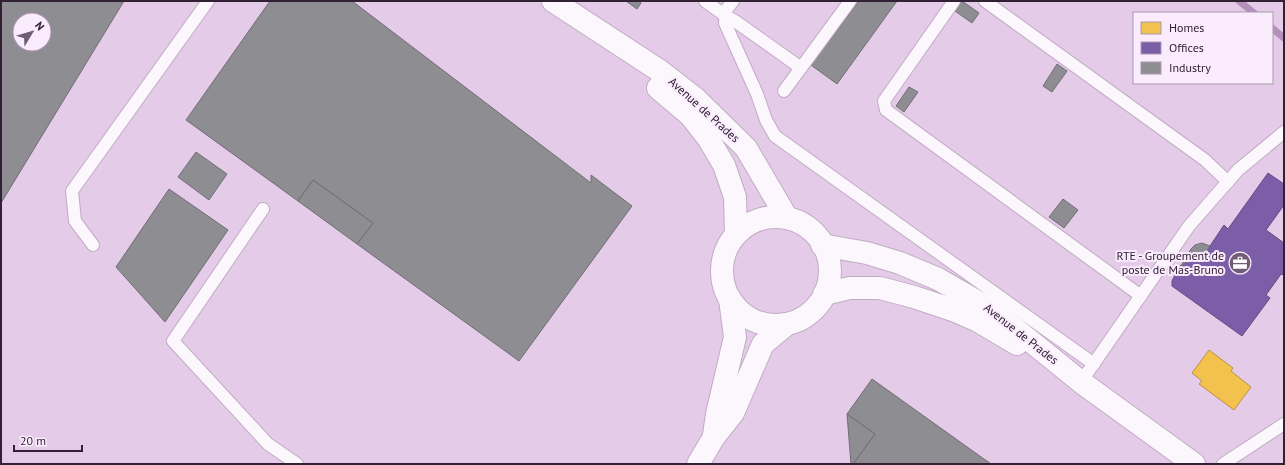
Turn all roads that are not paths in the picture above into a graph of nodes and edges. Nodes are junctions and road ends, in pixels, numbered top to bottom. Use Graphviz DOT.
graph roads {
  1 [pos="208,1"];
  2 [pos="552,1"];
  3 [pos="705,1"];
  4 [pos="733,1"];
  5 [pos="850,1"];
  6 [pos="954,1"];
  7 [pos="985,1"];
  8 [pos="726,16"];
  9 [pos="800,68"];
  10 [pos="784,91"];
  11 [pos="1284,132"];
  12 [pos="1228,182"];
  13 [pos="263,209"];
  14 [pos="787,218"];
  15 [pos="736,234"];
  16 [pos="94,245"];
  17 [pos="822,245"];
  18 [pos="824,294"];
  19 [pos="1141,296"];
  20 [pos="730,299"];
  21 [pos="787,324"];
  22 [pos="1094,364"];
  23 [pos="1081,382"];
  24 [pos="1284,424"];
  25 [pos="714,437"];
  26 [pos="297,464"];
  27 [pos="698,464"];
  28 [pos="1194,464"];
  29 [pos="1223,464"];
  1 -- 16 [label="lane"];
  2 -- 14 [label="main road, Avenue de Prades"];
  2 -- 15 [label="main road, Avenue de Prades"];
  3 -- 8 [label="lane"];
  4 -- 8 [label="lane"];
  5 -- 9 [label="lane"];
  6 -- 19 [label="lane"];
  7 -- 12 [label="lane"];
  8 -- 9 [label="lane"];
  8 -- 22 [label="lane"];
  9 -- 10 [label="lane"];
  11 -- 12 [label="lane"];
  12 -- 19 [label="lane"];
  13 -- 26 [label="lane"];
  14 -- 15 [label="main road"];
  14 -- 17 [label="main road"];
  15 -- 20 [label="main road"];
  17 -- 18 [label="main road"];
  17 -- 23 [label="main road, Avenue de Prades"];
  18 -- 21 [label="main road"];
  18 -- 23 [label="main road, Avenue de Prades"];
  19 -- 22 [label="lane"];
  20 -- 21 [label="main road"];
  20 -- 25 [label="main road"];
  21 -- 25 [label="main road"];
  22 -- 23 [label="lane"];
  23 -- 28 [label="main road, Avenue de Prades"];
  24 -- 29 [label="lane"];
  25 -- 27 [label="main road"];
}
